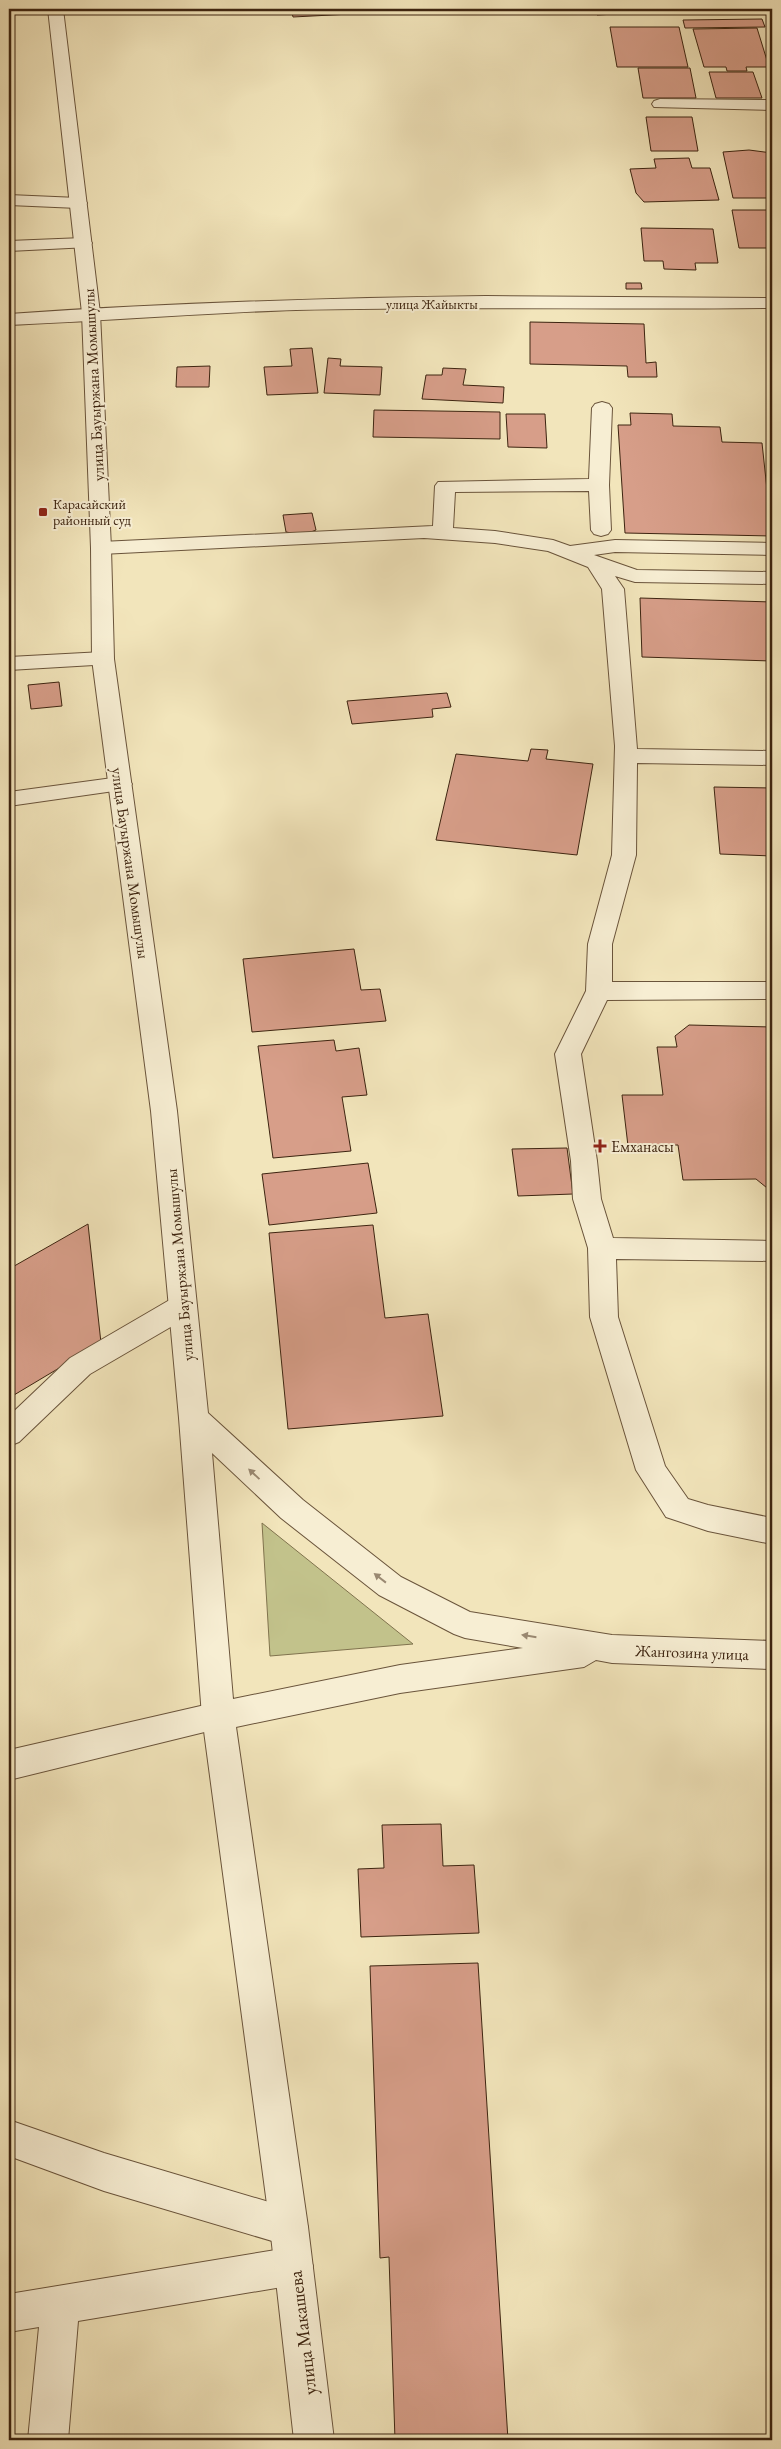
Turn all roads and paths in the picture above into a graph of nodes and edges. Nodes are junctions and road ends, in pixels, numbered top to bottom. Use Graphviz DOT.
graph roads {
  1 [pos="55,9"];
  2 [pos="660,104"];
  3 [pos="772,105"];
  4 [pos="9,200"];
  5 [pos="78,203"];
  6 [pos="83,243"];
  7 [pos="9,246"];
  8 [pos="772,303"];
  9 [pos="91,313"];
  10 [pos="9,320"];
  11 [pos="602,408"];
  12 [pos="600,485"];
  13 [pos="601,530"];
  14 [pos="443,534"];
  15 [pos="101,548"];
  16 [pos="772,549"];
  17 [pos="567,552"];
  18 [pos="595,563"];
  19 [pos="772,578"];
  20 [pos="103,659"];
  21 [pos="9,664"];
  22 [pos="626,756"];
  23 [pos="772,758"];
  24 [pos="120,784"];
  25 [pos="9,799"];
  26 [pos="598,991"];
  27 [pos="772,991"];
  28 [pos="602,1248"];
  29 [pos="772,1251"];
  30 [pos="183,1306"];
  31 [pos="194,1418"];
  32 [pos="9,1434"];
  33 [pos="772,1530"];
  34 [pos="612,1649"];
  35 [pos="772,1655"];
  36 [pos="218,1716"];
  37 [pos="9,1765"];
  38 [pos="9,2138"];
  39 [pos="289,2227"];
  40 [pos="294,2266"];
  41 [pos="60,2304"];
  42 [pos="9,2313"];
  43 [pos="48,2440"];
  44 [pos="314,2440"];
  1 -- 5 [label="street, улица Бауыржана Момышулы"];
  2 -- 3 [label="street"];
  4 -- 5 [label="street"];
  5 -- 6 [label="street, улица Бауыржана Момышулы"];
  6 -- 7 [label="street"];
  6 -- 9 [label="street, улица Бауыржана Момышулы"];
  8 -- 9 [label="street, улица Жайыкты"];
  9 -- 10 [label="street, улица Жайыкты"];
  9 -- 15 [label="street, улица Бауыржана Момышулы"];
  11 -- 12 [label="street"];
  12 -- 13 [label="street"];
  12 -- 14 [label="street"];
  14 -- 15 [label="street"];
  14 -- 17 [label="street"];
  15 -- 20 [label="street, улица Бауыржана Момышулы"];
  16 -- 17 [label="street"];
  17 -- 18 [label="street"];
  18 -- 19 [label="street"];
  18 -- 22 [label="street"];
  20 -- 21 [label="street"];
  20 -- 24 [label="street, улица Бауыржана Момышулы"];
  22 -- 23 [label="street"];
  22 -- 26 [label="street"];
  24 -- 25 [label="street"];
  24 -- 30 [label="street, улица Бауыржана Момышулы"];
  26 -- 27 [label="street"];
  26 -- 28 [label="street"];
  28 -- 29 [label="street"];
  28 -- 33 [label="street"];
  30 -- 31 [label="street, улица Бауыржана Момышулы"];
  30 -- 32 [label="street"];
  34 -- 31 [label="street, one-way"];
  31 -- 36 [label="street, улица Бауыржана Момышулы"];
  34 -- 35 [label="street, Жангозина улица"];
  34 -- 36 [label="street"];
  36 -- 37 [label="street"];
  36 -- 39 [label="street, улица Макашева"];
  38 -- 39 [label="street"];
  39 -- 40 [label="street, улица Макашева"];
  40 -- 41 [label="street"];
  40 -- 44 [label="street, улица Макашева"];
  41 -- 42 [label="street"];
  41 -- 43 [label="street"];
}
